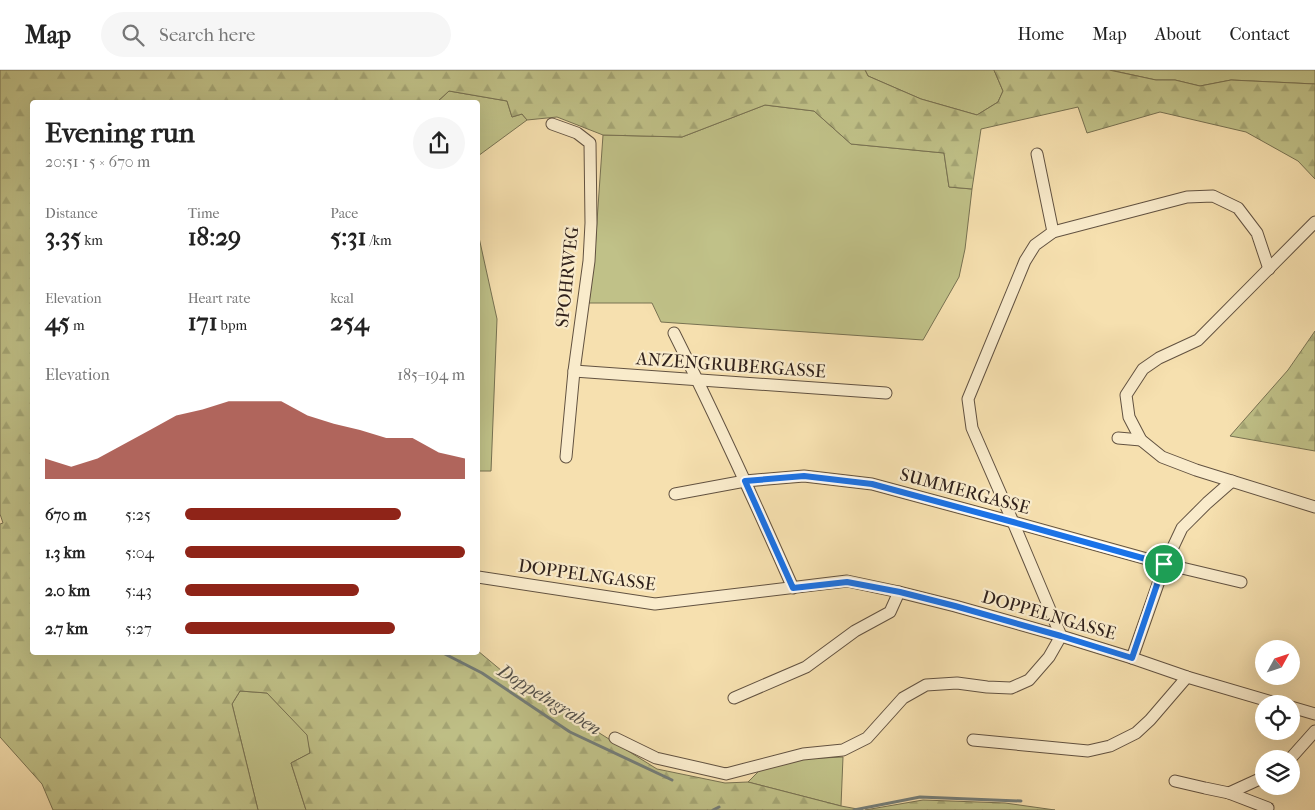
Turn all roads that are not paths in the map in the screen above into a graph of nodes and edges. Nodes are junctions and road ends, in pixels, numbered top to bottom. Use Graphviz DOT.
graph roads {
  1 [pos="552,124"];
  2 [pos="1037,154"];
  3 [pos="1315,222"];
  4 [pos="1053,232"];
  5 [pos="1269,269"];
  6 [pos="674,333"];
  7 [pos="574,371"];
  8 [pos="698,380"];
  9 [pos="886,393"];
  10 [pos="1118,438"];
  11 [pos="1141,440"];
  12 [pos="566,457"];
  13 [pos="745,481"];
  14 [pos="1232,481"];
  15 [pos="675,494"];
  16 [pos="1315,507"];
  17 [pos="1013,522"];
  18 [pos="1164,564"];
  19 [pos="480,577"];
  20 [pos="1241,582"];
  21 [pos="793,588"];
  22 [pos="900,592"];
  23 [pos="1061,636"];
  24 [pos="1132,658"];
  25 [pos="1188,677"];
  26 [pos="1255,697"];
  27 [pos="734,698"];
  28 [pos="1300,710"];
  29 [pos="1315,714"];
  30 [pos="1315,730"];
  31 [pos="615,738"];
  32 [pos="973,740"];
  33 [pos="1298,750"];
  34 [pos="1175,781"];
  35 [pos="1255,781"];
  36 [pos="1229,793"];
  37 [pos="1268,808"];
  1 -- 7 [label="street, SPOHRWEG"];
  2 -- 4 [label="street"];
  3 -- 5 [label="street"];
  4 -- 5 [label="street"];
  4 -- 17 [label="street"];
  5 -- 11 [label="street"];
  6 -- 8 [label="street"];
  7 -- 8 [label="street, ANZENGRUBERGASSE"];
  7 -- 12 [label="street, SPOHRWEG"];
  8 -- 9 [label="street, ANZENGRUBERGASSE"];
  8 -- 13 [label="street"];
  10 -- 11 [label="street"];
  11 -- 14 [label="street"];
  13 -- 15 [label="street, SUMMERGASSE"];
  13 -- 17 [label="street, SUMMERGASSE"];
  13 -- 21 [label="street"];
  14 -- 16 [label="street"];
  14 -- 18 [label="street"];
  17 -- 18 [label="street, SUMMERGASSE"];
  17 -- 23 [label="street"];
  18 -- 20 [label="street, SUMMERGASSE"];
  18 -- 24 [label="street"];
  19 -- 21 [label="street, DOPPELNGASSE"];
  21 -- 22 [label="street, DOPPELNGASSE"];
  22 -- 23 [label="street, DOPPELNGASSE"];
  22 -- 27 [label="street"];
  23 -- 24 [label="street, DOPPELNGASSE"];
  23 -- 31 [label="street"];
  24 -- 25 [label="street, DOPPELNGASSE"];
  25 -- 26 [label="street, DOPPELNGASSE"];
  25 -- 32 [label="street"];
  28 -- 29 [label="street"];
  30 -- 33 [label="street"];
  34 -- 36 [label="street"];
  35 -- 36 [label="street"];
  36 -- 37 [label="street"];
}
